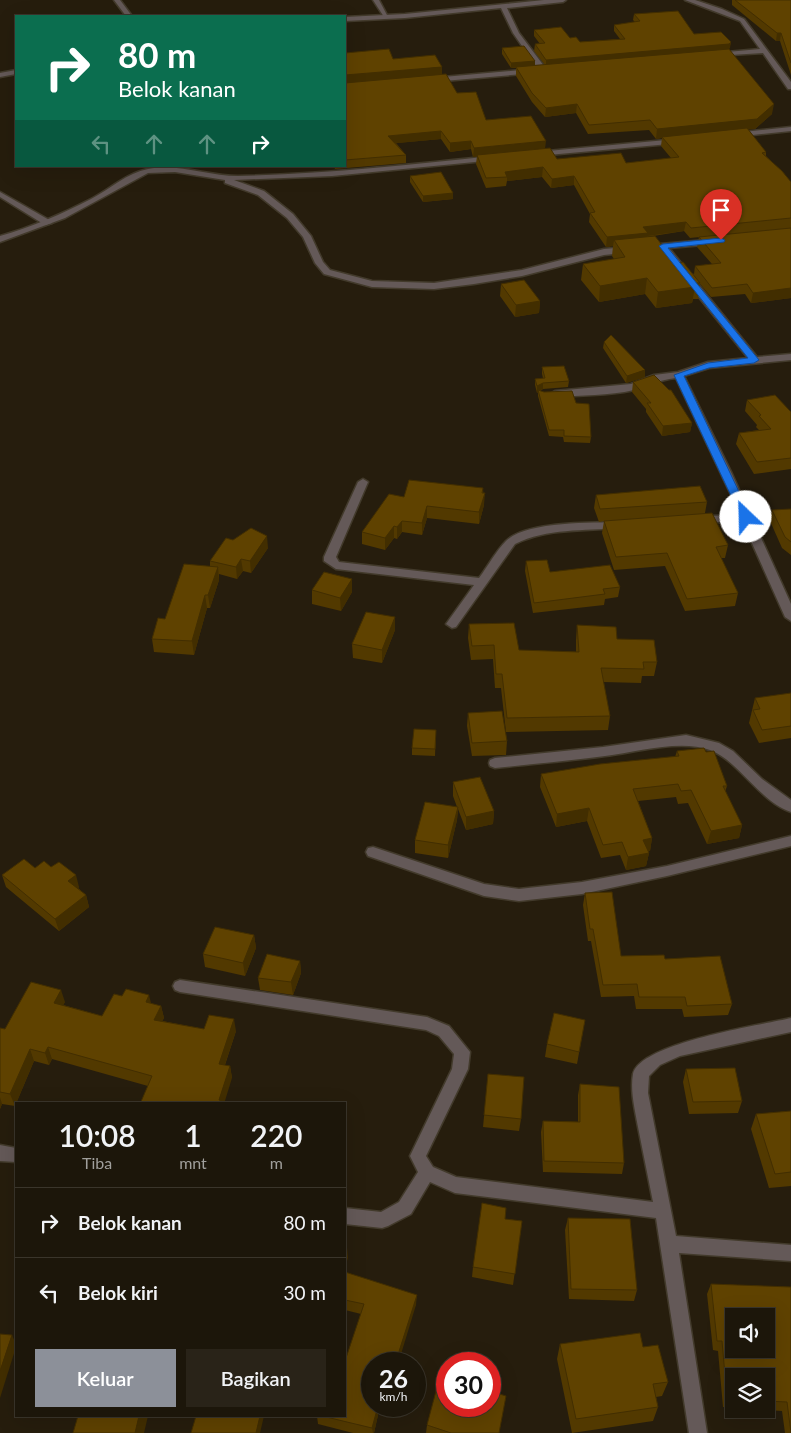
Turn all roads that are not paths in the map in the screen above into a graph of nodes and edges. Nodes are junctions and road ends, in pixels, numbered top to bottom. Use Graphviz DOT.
graph roads {
  1 [pos="117,0"];
  2 [pos="376,0"];
  3 [pos="556,0"];
  4 [pos="563,0"];
  5 [pos="688,0"];
  6 [pos="700,1"];
  7 [pos="503,6"];
  8 [pos="128,15"];
  9 [pos="386,16"];
  10 [pos="346,19"];
  11 [pos="766,50"];
  12 [pos="704,56"];
  13 [pos="553,69"];
  14 [pos="543,70"];
  15 [pos="15,72"];
  16 [pos="0,75"];
  17 [pos="424,80"];
  18 [pos="791,87"];
  19 [pos="791,129"];
  20 [pos="726,136"];
  21 [pos="687,140"];
  22 [pos="527,155"];
  23 [pos="499,158"];
  24 [pos="196,169"];
  25 [pos="222,178"];
  26 [pos="0,194"];
  27 [pos="48,223"];
  28 [pos="0,240"];
  29 [pos="721,240"];
  30 [pos="663,246"];
  31 [pos="791,357"];
  32 [pos="754,360"];
  33 [pos="679,375"];
  34 [pos="543,394"];
  35 [pos="363,482"];
  36 [pos="746,517"];
  37 [pos="689,521"];
  38 [pos="632,524"];
  39 [pos="482,582"];
  40 [pos="791,617"];
  41 [pos="452,624"];
  42 [pos="495,763"];
  43 [pos="791,807"];
  44 [pos="791,841"];
  45 [pos="373,852"];
  46 [pos="180,986"];
  47 [pos="791,1025"];
  48 [pos="0,1153"];
  49 [pos="15,1155"];
  50 [pos="427,1172"];
  51 [pos="662,1211"];
  52 [pos="346,1216"];
  53 [pos="669,1244"];
  54 [pos="791,1253"];
  55 [pos="698,1433"];
  1 -- 8 [label="lane"];
  2 -- 9 [label="lane"];
  3 -- 4 [label="street"];
  3 -- 7 [label="street"];
  5 -- 6 [label="street"];
  6 -- 11 [label="street"];
  7 -- 9 [label="street"];
  7 -- 14 [label="street"];
  9 -- 10 [label="street"];
  11 -- 12 [label="street"];
  11 -- 18 [label="street"];
  13 -- 14 [label="street"];
  14 -- 17 [label="street"];
  15 -- 16 [label="lane"];
  19 -- 20 [label="street"];
  21 -- 22 [label="street"];
  23 -- 25 [label="street"];
  24 -- 25 [label="street"];
  24 -- 27 [label="street"];
  25 -- 30 [label="street"];
  26 -- 27 [label="lane"];
  27 -- 28 [label="street"];
  29 -- 30 [label="street"];
  30 -- 32 [label="street"];
  31 -- 32 [label="street"];
  32 -- 33 [label="street"];
  33 -- 34 [label="street"];
  33 -- 36 [label="street"];
  35 -- 39 [label="street"];
  36 -- 37 [label="street"];
  36 -- 40 [label="street"];
  38 -- 39 [label="street"];
  39 -- 41 [label="street"];
  42 -- 43 [label="street"];
  44 -- 45 [label="street"];
  46 -- 50 [label="street"];
  47 -- 51 [label="street"];
  48 -- 49 [label="street"];
  50 -- 51 [label="street"];
  50 -- 52 [label="street"];
  51 -- 53 [label="street"];
  53 -- 54 [label="street"];
  53 -- 55 [label="street"];
}
